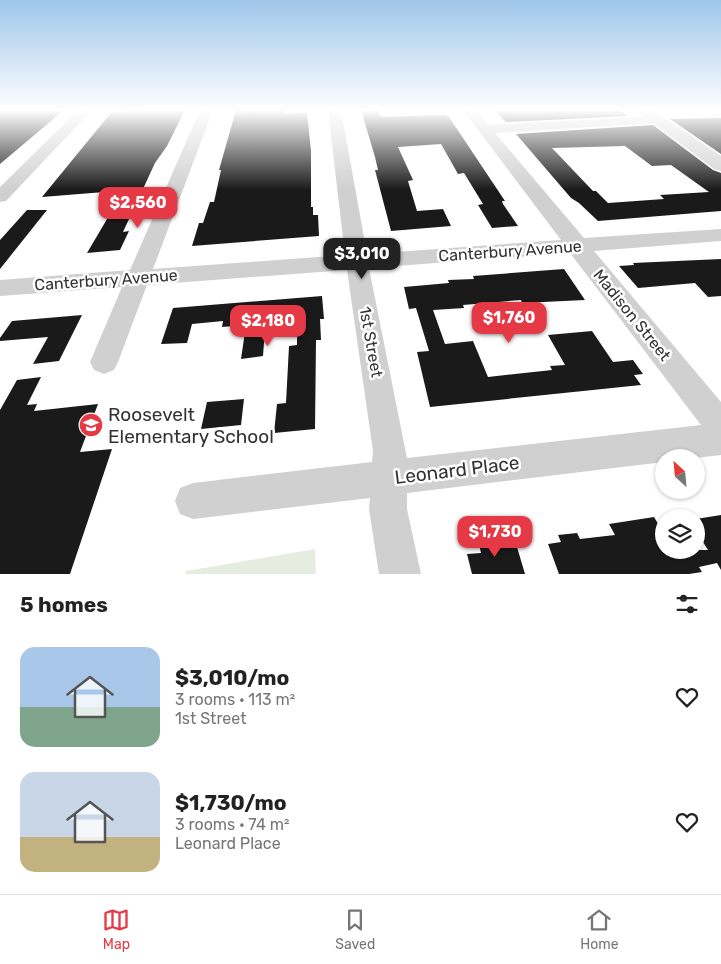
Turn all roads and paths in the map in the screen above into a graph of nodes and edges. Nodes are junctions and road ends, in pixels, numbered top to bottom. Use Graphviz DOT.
graph roads {
  1 [pos="59,137"];
  2 [pos="195,137"];
  3 [pos="338,137"];
  4 [pos="490,137"];
  5 [pos="682,137"];
  6 [pos="721,165"];
  7 [pos="0,197"];
  8 [pos="721,235"];
  9 [pos="577,246"];
  10 [pos="358,262"];
  11 [pos="138,278"];
  12 [pos="0,288"];
  13 [pos="104,362"];
  14 [pos="721,426"];
  15 [pos="721,439"];
  16 [pos="389,478"];
  17 [pos="193,501"];
  18 [pos="400,574"];
  1 -- 7 [label="street"];
  2 -- 11 [label="street"];
  3 -- 10 [label="street, 1st Street"];
  4 -- 9 [label="street, Madison Street"];
  5 -- 6 [label="street"];
  8 -- 9 [label="street, Canterbury Avenue"];
  9 -- 10 [label="street, Canterbury Avenue"];
  9 -- 14 [label="street, Madison Street"];
  10 -- 11 [label="street, Canterbury Avenue"];
  10 -- 16 [label="street, 1st Street"];
  11 -- 12 [label="street, Canterbury Avenue"];
  11 -- 13 [label="street"];
  15 -- 16 [label="street, Leonard Place"];
  16 -- 17 [label="street, Leonard Place"];
  16 -- 18 [label="street, 1st Street"];
}
